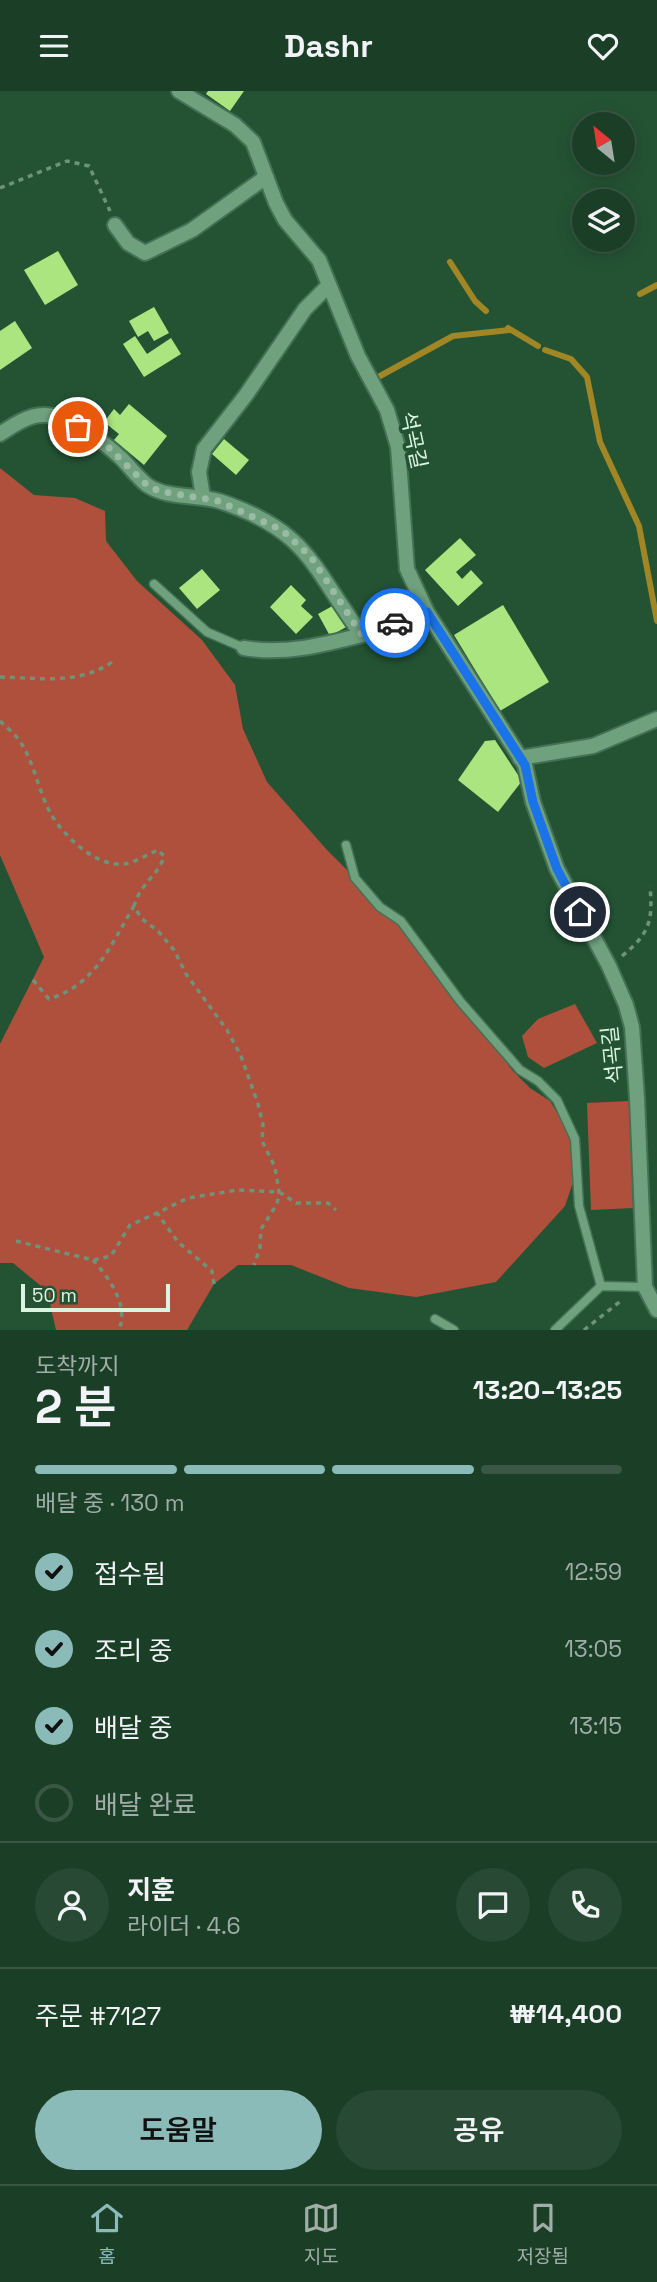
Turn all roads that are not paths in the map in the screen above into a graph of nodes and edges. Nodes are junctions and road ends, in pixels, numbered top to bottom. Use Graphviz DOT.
graph roads {
  1 [pos="179,91"];
  2 [pos="266,177"];
  3 [pos="115,225"];
  4 [pos="329,285"];
  5 [pos="0,434"];
  6 [pos="204,497"];
  7 [pos="155,584"];
  8 [pos="427,612"];
  9 [pos="362,635"];
  10 [pos="244,648"];
  11 [pos="657,719"];
  12 [pos="520,758"];
  13 [pos="346,845"];
  14 [pos="601,1286"];
  15 [pos="645,1287"];
  16 [pos="657,1310"];
  17 [pos="435,1319"];
  18 [pos="454,1330"];
  19 [pos="555,1330"];
  1 -- 2 [label="street, 석곡길"];
  2 -- 3 [label="street"];
  2 -- 4 [label="street, 석곡길"];
  4 -- 6 [label="street"];
  4 -- 8 [label="street, 석곡길"];
  5 -- 6 [label="street"];
  6 -- 9 [label="street"];
  7 -- 10 [label="lane"];
  8 -- 9 [label="street"];
  8 -- 12 [label="street, 석곡길"];
  9 -- 10 [label="street"];
  11 -- 12 [label="street"];
  12 -- 15 [label="street, 석곡길"];
  13 -- 14 [label="lane"];
  14 -- 15 [label="lane"];
  14 -- 19 [label="lane"];
  15 -- 16 [label="street, 석곡길"];
  17 -- 18 [label="lane"];
}
